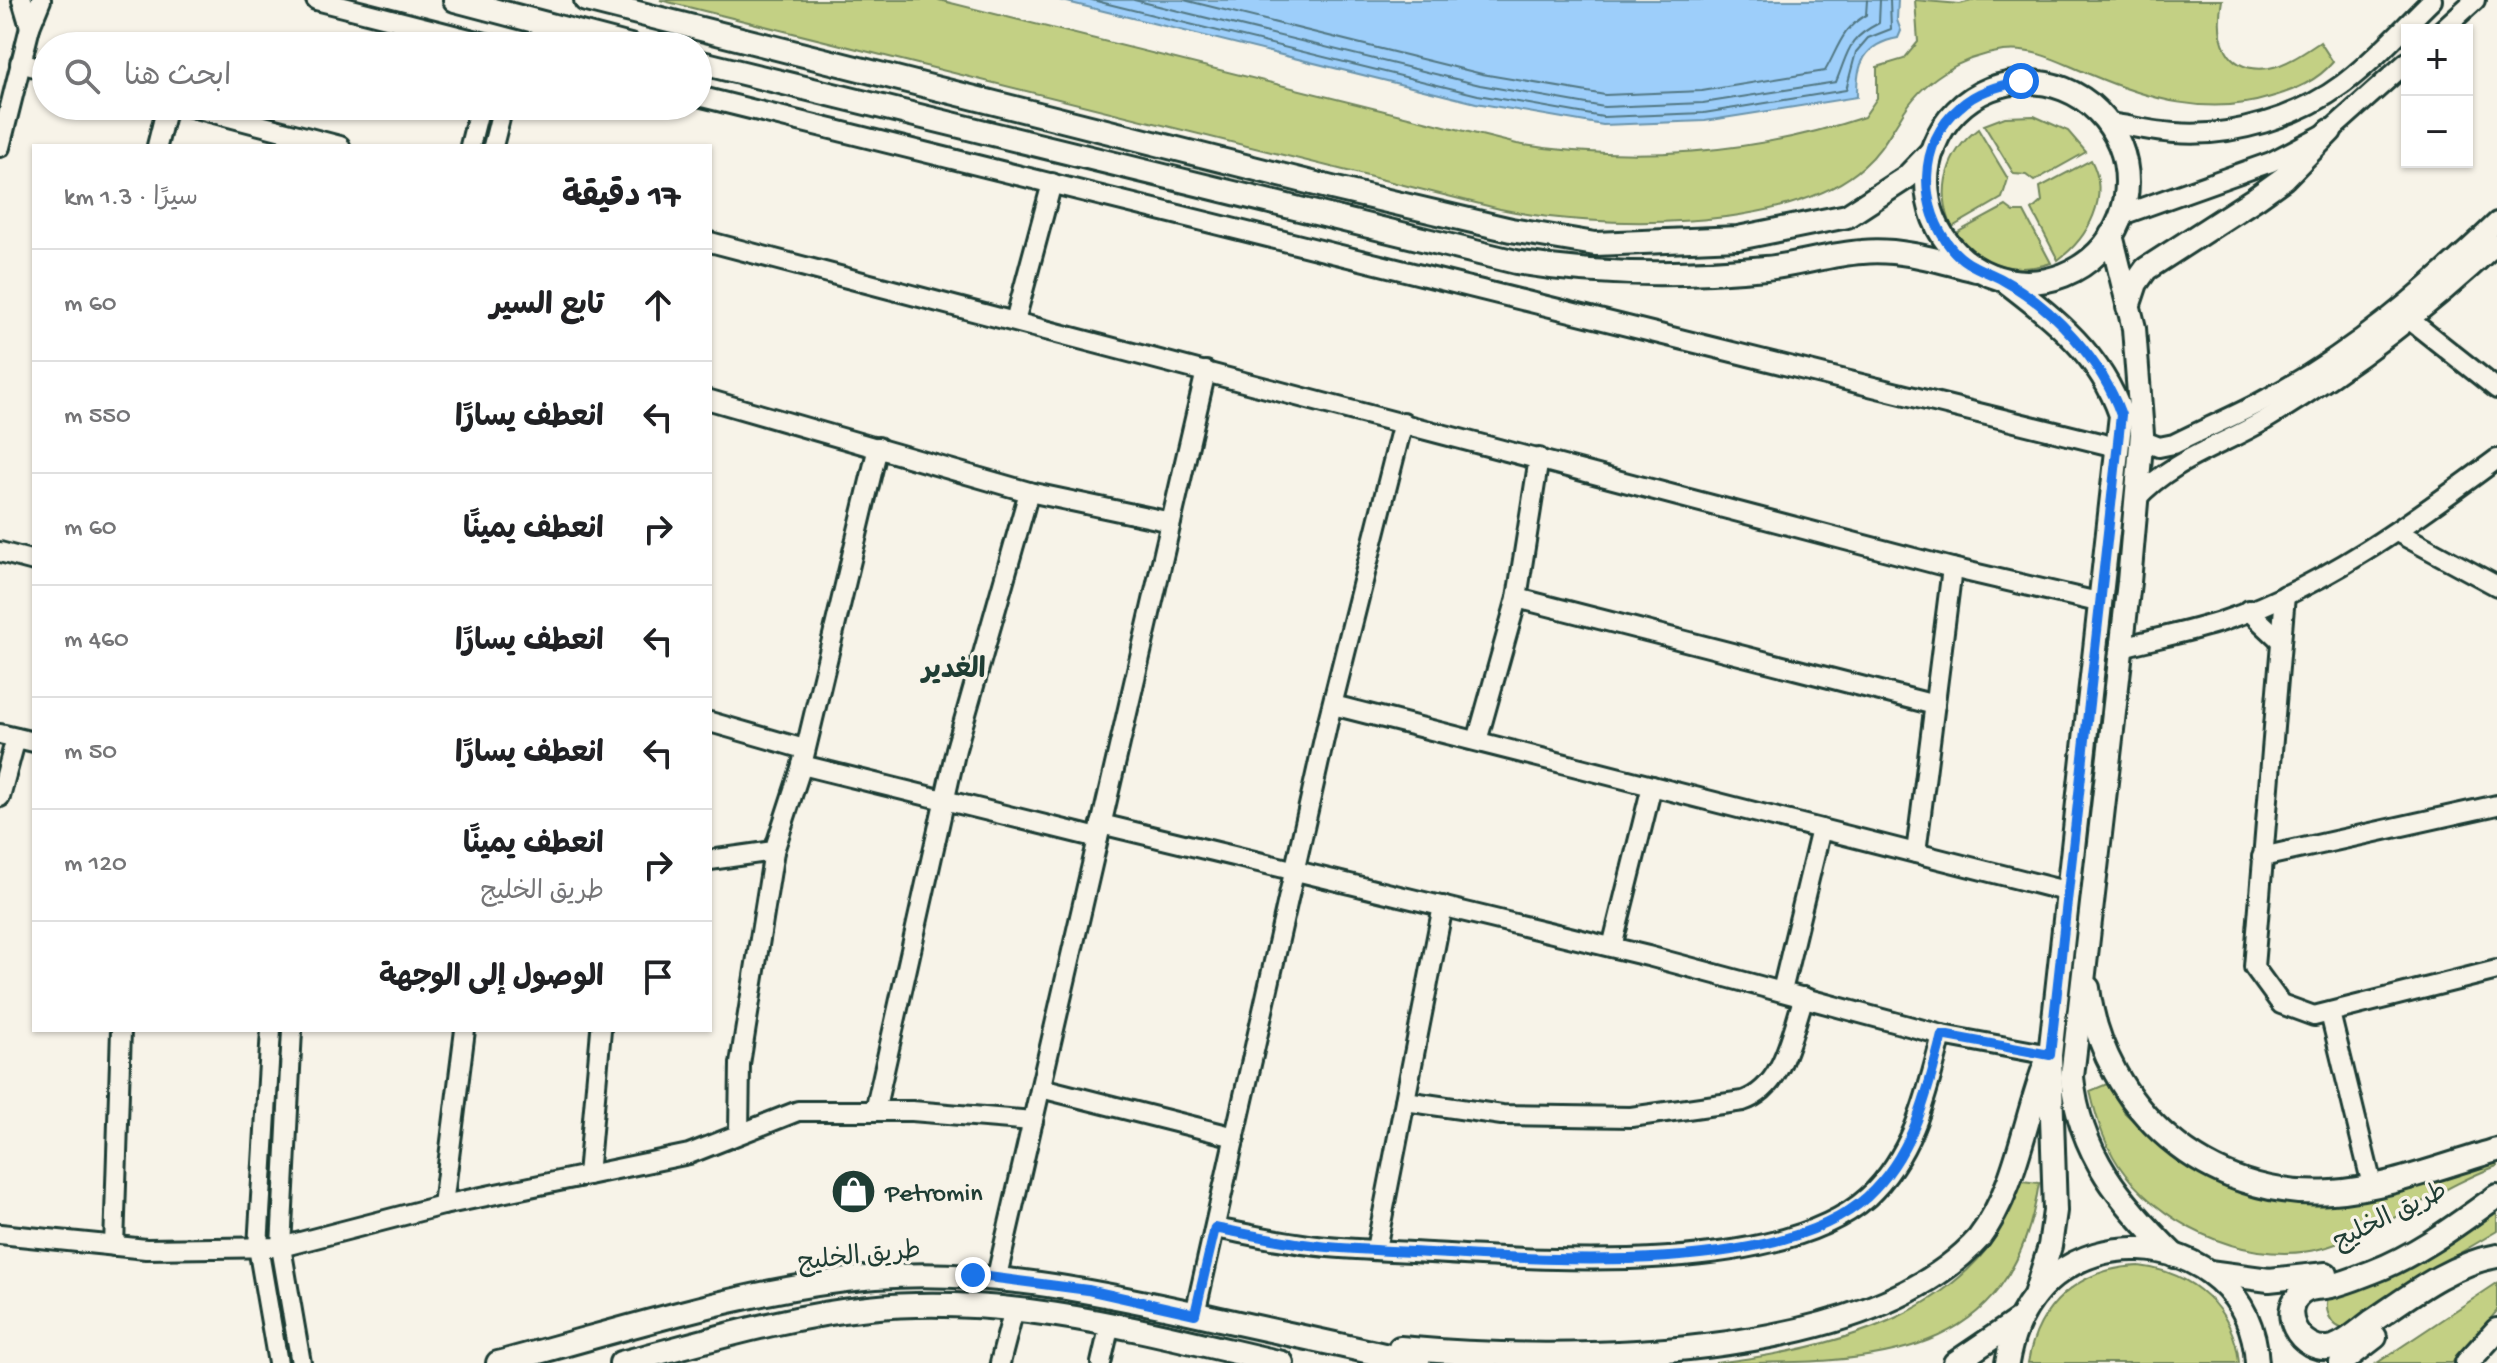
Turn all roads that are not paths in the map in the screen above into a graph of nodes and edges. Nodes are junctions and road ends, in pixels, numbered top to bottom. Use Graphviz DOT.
graph roads {
  1 [pos="22,0"];
  2 [pos="41,0"];
  3 [pos="316,0"];
  4 [pos="455,0"];
  5 [pos="586,0"];
  6 [pos="2432,0"];
  7 [pos="2475,0"];
  8 [pos="2449,24"];
  9 [pos="30,27"];
  10 [pos="441,32"];
  11 [pos="577,32"];
  12 [pos="20,63"];
  13 [pos="712,65"];
  14 [pos="32,66"];
  15 [pos="2401,67"];
  16 [pos="712,99"];
  17 [pos="164,120"];
  18 [pos="235,120"];
  19 [pos="476,120"];
  20 [pos="500,120"];
  21 [pos="2109,123"];
  22 [pos="2330,131"];
  23 [pos="311,142"];
  24 [pos="158,144"];
  25 [pos="470,144"];
  26 [pos="494,144"];
  27 [pos="0,147"];
  28 [pos="1933,150"];
  29 [pos="1052,183"];
  30 [pos="2497,222"];
  31 [pos="2116,225"];
  32 [pos="712,243"];
  33 [pos="2497,244"];
  34 [pos="1976,270"];
  35 [pos="2004,280"];
  36 [pos="2128,307"];
  37 [pos="2410,320"];
  38 [pos="1015,321"];
  39 [pos="1206,371"];
  40 [pos="2497,389"];
  41 [pos="712,401"];
  42 [pos="1403,422"];
  43 [pos="2141,440"];
  44 [pos="878,447"];
  45 [pos="2116,447"];
  46 [pos="1539,458"];
  47 [pos="2497,459"];
  48 [pos="1029,492"];
  49 [pos="2136,499"];
  50 [pos="1171,522"];
  51 [pos="2397,532"];
  52 [pos="0,552"];
  53 [pos="32,560"];
  54 [pos="1952,568"];
  55 [pos="2497,586"];
  56 [pos="2285,595"];
  57 [pos="1517,598"];
  58 [pos="2102,603"];
  59 [pos="2248,610"];
  60 [pos="2281,641"];
  61 [pos="2122,647"];
  62 [pos="1333,705"];
  63 [pos="1935,705"];
  64 [pos="712,723"];
  65 [pos="17,738"];
  66 [pos="1477,741"];
  67 [pos="803,757"];
  68 [pos="1652,786"];
  69 [pos="0,797"];
  70 [pos="946,799"];
  71 [pos="2497,805"];
  72 [pos="1821,829"];
  73 [pos="1100,831"];
  74 [pos="774,851"];
  75 [pos="1916,853"];
  76 [pos="2262,857"];
  77 [pos="712,860"];
  78 [pos="1296,870"];
  79 [pos="2069,892"];
  80 [pos="1443,906"];
  81 [pos="1612,947"];
  82 [pos="2084,959"];
  83 [pos="2497,970"];
  84 [pos="1782,991"];
  85 [pos="1804,997"];
  86 [pos="2330,1013"];
  87 [pos="121,1032"];
  88 [pos="271,1032"];
  89 [pos="292,1032"];
  90 [pos="465,1032"];
  91 [pos="601,1032"];
  92 [pos="1942,1035"];
  93 [pos="2050,1055"];
  94 [pos="1041,1088"];
  95 [pos="1405,1101"];
  96 [pos="875,1111"];
  97 [pos="1033,1121"];
  98 [pos="739,1132"];
  99 [pos="1235,1137"];
  100 [pos="2497,1150"];
  101 [pos="588,1175"];
  102 [pos="2372,1185"];
  103 [pos="2497,1196"];
  104 [pos="443,1205"];
  105 [pos="1215,1228"];
  106 [pos="0,1234"];
  107 [pos="114,1246"];
  108 [pos="258,1247"];
  109 [pos="281,1247"];
  110 [pos="1376,1249"];
  111 [pos="2175,1256"];
  112 [pos="2497,1258"];
  113 [pos="2209,1272"];
  114 [pos="997,1276"];
  115 [pos="2035,1295"];
  116 [pos="1014,1309"];
  117 [pos="1195,1314"];
  118 [pos="2021,1318"];
  119 [pos="1110,1324"];
  120 [pos="2497,1330"];
  121 [pos="1320,1339"];
  122 [pos="278,1363"];
  123 [pos="301,1363"];
  124 [pos="498,1363"];
  125 [pos="621,1363"];
  126 [pos="1000,1363"];
  127 [pos="1101,1363"];
  128 [pos="1282,1363"];
  129 [pos="1418,1363"];
  130 [pos="1955,1363"];
  131 [pos="2007,1363"];
  132 [pos="2257,1363"];
  133 [pos="2341,1363"];
  134 [pos="2467,1363"];
  1 -- 9 [label="street"];
  2 -- 9 [label="street"];
  3 -- 10 [label="street"];
  4 -- 11 [label="main road"];
  5 -- 28 [label="main road"];
  6 -- 21 [label="street"];
  7 -- 8 [label="street"];
  9 -- 12 [label="street"];
  12 -- 14 [label="street"];
  12 -- 27 [label="street"];
  13 -- 34 [label="main road"];
  15 -- 22 [label="street"];
  16 -- 29 [label="street"];
  17 -- 24 [label="street"];
  18 -- 23 [label="street"];
  19 -- 25 [label="street"];
  20 -- 26 [label="street"];
  21 -- 28 [label="main road"];
  21 -- 31 [label="main road"];
  22 -- 31 [label="street"];
  22 -- 36 [label="main road"];
  28 -- 34 [label="main road"];
  29 -- 38 [label="street"];
  29 -- 45 [label="street"];
  30 -- 43 [label="street"];
  31 -- 35 [label="main road"];
  31 -- 36 [label="main road"];
  32 -- 38 [label="street"];
  33 -- 37 [label="street"];
  34 -- 35 [label="main road"];
  35 -- 45 [label="main road"];
  36 -- 43 [label="main road"];
  37 -- 40 [label="street"];
  37 -- 49 [label="street"];
  38 -- 39 [label="street"];
  39 -- 42 [label="street"];
  39 -- 50 [label="street"];
  41 -- 44 [label="street"];
  42 -- 46 [label="street"];
  42 -- 62 [label="street"];
  43 -- 49 [label="main road"];
  44 -- 48 [label="street"];
  44 -- 67 [label="street"];
  45 -- 58 [label="main road"];
  46 -- 54 [label="street"];
  46 -- 57 [label="street"];
  47 -- 51 [label="street"];
  48 -- 50 [label="street"];
  48 -- 70 [label="street"];
  49 -- 61 [label="main road"];
  50 -- 73 [label="street"];
  51 -- 55 [label="street"];
  51 -- 56 [label="street"];
  52 -- 53 [label="street"];
  54 -- 58 [label="street"];
  54 -- 63 [label="street"];
  56 -- 59 [label="street"];
  56 -- 60 [label="street"];
  57 -- 63 [label="street"];
  57 -- 66 [label="street"];
  58 -- 79 [label="main road"];
  59 -- 60 [label="street"];
  59 -- 61 [label="street"];
  60 -- 76 [label="street"];
  61 -- 82 [label="main road"];
  62 -- 66 [label="street"];
  62 -- 78 [label="street"];
  63 -- 75 [label="street"];
  64 -- 67 [label="street"];
  65 -- 69 [label="street"];
  66 -- 68 [label="street"];
  67 -- 70 [label="street"];
  67 -- 74 [label="street"];
  68 -- 72 [label="street"];
  68 -- 81 [label="street"];
  70 -- 73 [label="street"];
  70 -- 96 [label="street"];
  71 -- 76 [label="street"];
  72 -- 75 [label="street"];
  72 -- 84 [label="street"];
  73 -- 78 [label="street"];
  73 -- 94 [label="street"];
  74 -- 77 [label="street"];
  74 -- 98 [label="street"];
  75 -- 79 [label="street"];
  76 -- 86 [label="street"];
  78 -- 80 [label="street"];
  78 -- 99 [label="street"];
  79 -- 93 [label="main road"];
  80 -- 81 [label="street"];
  80 -- 95 [label="street"];
  81 -- 84 [label="street"];
  82 -- 102 [label="main road"];
  82 -- 111 [label="main road"];
  83 -- 86 [label="street"];
  84 -- 85 [label="street"];
  85 -- 92 [label="street"];
  85 -- 95 [label="street"];
  86 -- 102 [label="street"];
  87 -- 107 [label="street"];
  88 -- 108 [label="street"];
  89 -- 109 [label="street"];
  90 -- 104 [label="street"];
  91 -- 101 [label="street"];
  92 -- 93 [label="street"];
  92 -- 110 [label="street"];
  93 -- 115 [label="main road"];
  93 -- 121 [label="main road"];
  94 -- 97 [label="street"];
  94 -- 99 [label="street"];
  95 -- 110 [label="street"];
  96 -- 97 [label="street"];
  96 -- 98 [label="street"];
  97 -- 114 [label="street"];
  98 -- 101 [label="street"];
  99 -- 105 [label="street"];
  100 -- 102 [label="main road"];
  101 -- 104 [label="street"];
  103 -- 112 [label="main road"];
  103 -- 113 [label="main road, طريق الخليج"];
  104 -- 109 [label="street"];
  105 -- 110 [label="street"];
  105 -- 117 [label="street"];
  106 -- 107 [label="street"];
  107 -- 108 [label="street"];
  108 -- 109 [label="street"];
  108 -- 122 [label="street"];
  109 -- 123 [label="street"];
  111 -- 113 [label="main road"];
  111 -- 115 [label="main road"];
  112 -- 133 [label="main road"];
  113 -- 132 [label="main road"];
  114 -- 117 [label="main road, طريق الخليج"];
  114 -- 124 [label="main road, طريق الخليج"];
  115 -- 118 [label="main road"];
  116 -- 119 [label="main road, طريق الخليج"];
  116 -- 125 [label="main road, طريق الخليج"];
  116 -- 126 [label="street"];
  117 -- 121 [label="main road, طريق الخليج"];
  118 -- 130 [label="main road"];
  118 -- 131 [label="main road"];
  119 -- 127 [label="street"];
  119 -- 128 [label="main road, طريق الخليج"];
  120 -- 134 [label="main road"];
  121 -- 129 [label="main road, طريق الخليج"];
}
